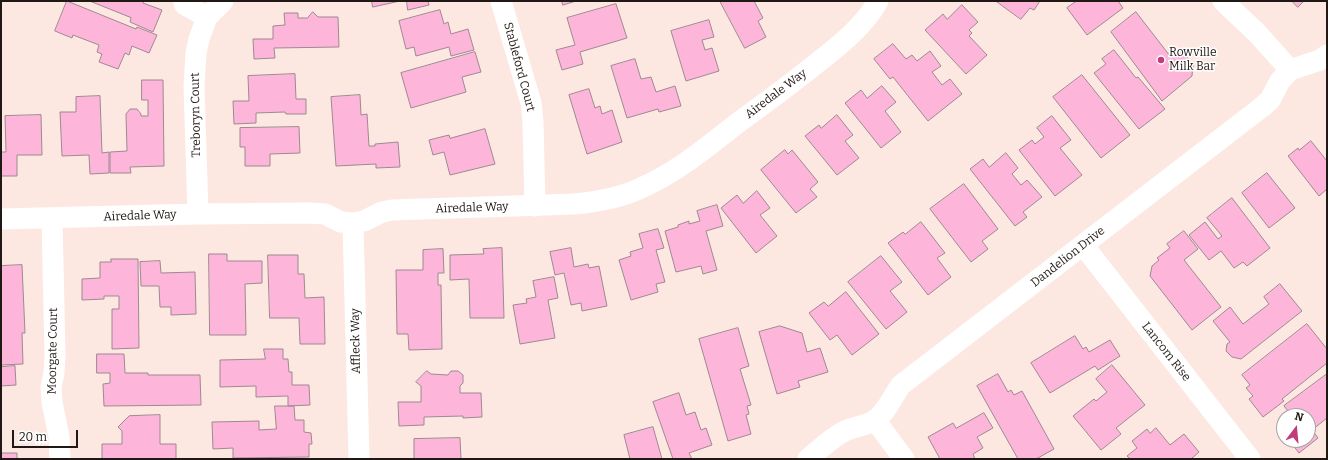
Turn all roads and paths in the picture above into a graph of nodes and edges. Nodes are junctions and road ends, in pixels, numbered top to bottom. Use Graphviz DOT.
graph roads {
  1 [pos="223,1"];
  2 [pos="501,1"];
  3 [pos="878,1"];
  4 [pos="1223,1"];
  5 [pos="184,4"];
  6 [pos="207,17"];
  7 [pos="1327,55"];
  8 [pos="1290,70"];
  9 [pos="535,206"];
  10 [pos="198,214"];
  11 [pos="52,218"];
  12 [pos="1,219"];
  13 [pos="354,223"];
  14 [pos="1083,245"];
  15 [pos="875,420"];
  16 [pos="60,459"];
  17 [pos="359,459"];
  18 [pos="808,459"];
  19 [pos="904,459"];
  20 [pos="1250,459"];
  1 -- 6 [label="street, Treboryn Court"];
  2 -- 9 [label="street, Stableford Court"];
  3 -- 9 [label="street, Airedale Way"];
  4 -- 8 [label="street"];
  5 -- 6 [label="street"];
  6 -- 10 [label="street, Treboryn Court"];
  7 -- 8 [label="street"];
  8 -- 14 [label="street, Dandelion Drive"];
  9 -- 13 [label="street, Airedale Way"];
  10 -- 11 [label="street, Airedale Way"];
  10 -- 13 [label="street, Airedale Way"];
  11 -- 12 [label="street, Airedale Way"];
  11 -- 16 [label="street, Moorgate Court"];
  13 -- 17 [label="street, Affleck Way"];
  14 -- 15 [label="street, Dandelion Drive"];
  14 -- 20 [label="street, Lancom Rise"];
  15 -- 18 [label="street, Dandelion Drive"];
  15 -- 19 [label="street"];
}
